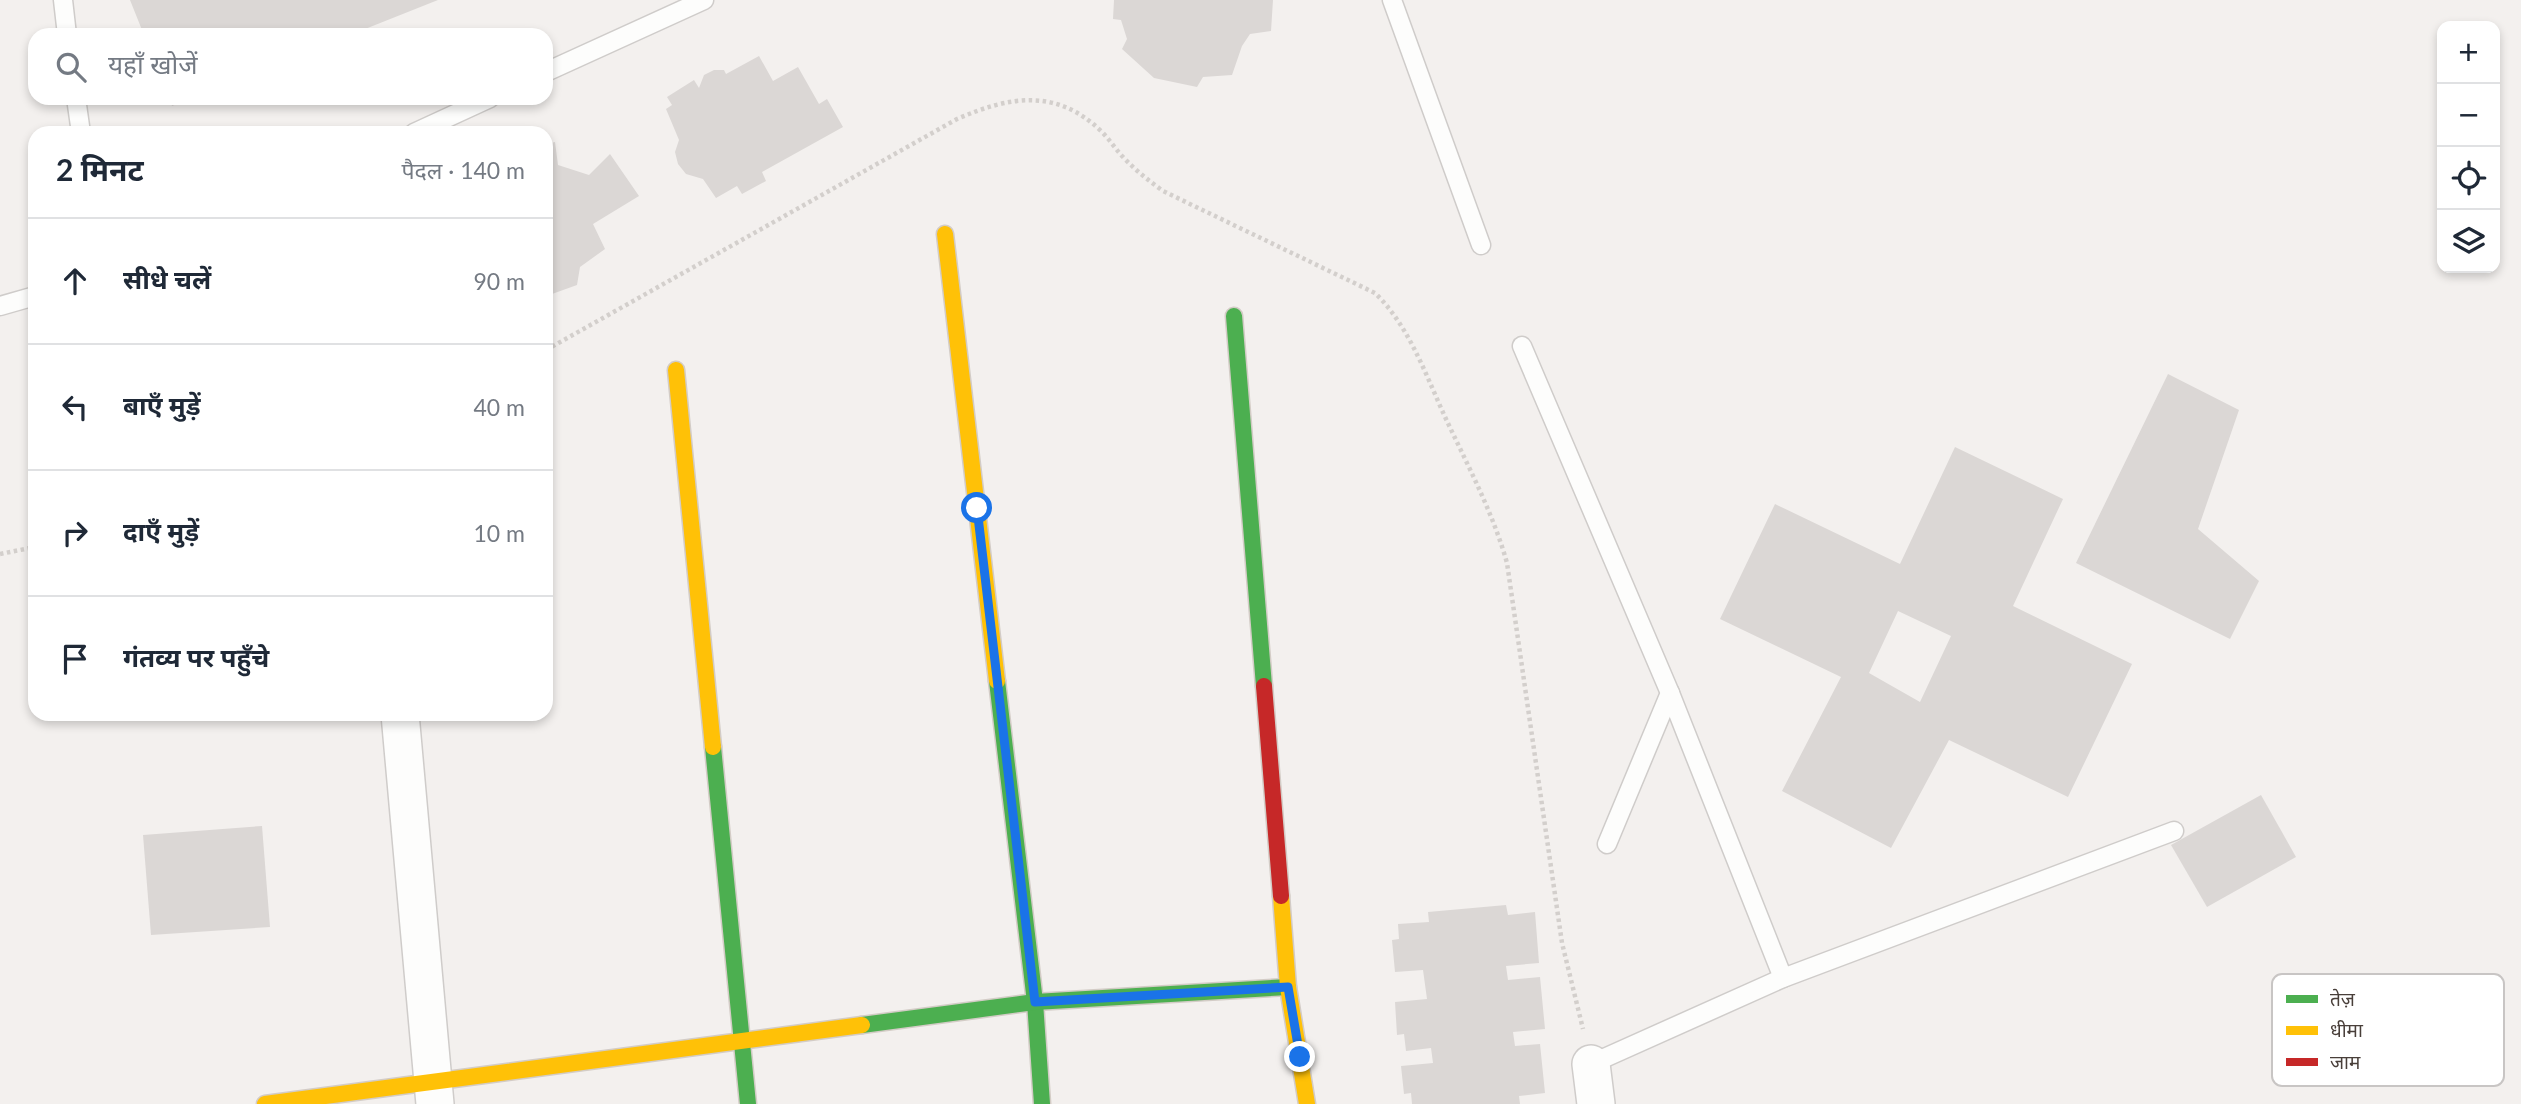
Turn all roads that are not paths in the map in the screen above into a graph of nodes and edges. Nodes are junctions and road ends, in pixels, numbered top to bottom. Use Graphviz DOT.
graph roads {
  1 [pos="63,0"];
  2 [pos="704,0"];
  3 [pos="1392,0"];
  4 [pos="66,28"];
  5 [pos="553,69"];
  6 [pos="77,105"];
  7 [pos="475,105"];
  8 [pos="79,126"];
  9 [pos="429,126"];
  10 [pos="945,234"];
  11 [pos="1481,245"];
  12 [pos="28,298"];
  13 [pos="0,306"];
  14 [pos="1234,316"];
  15 [pos="1522,346"];
  16 [pos="676,370"];
  17 [pos="1670,693"];
  18 [pos="401,721"];
  19 [pos="2174,831"];
  20 [pos="1607,844"];
  21 [pos="1783,978"];
  22 [pos="1288,987"];
  23 [pos="1035,1002"];
  24 [pos="743,1041"];
  25 [pos="1591,1064"];
  26 [pos="433,1093"];
  27 [pos="265,1104"];
  28 [pos="748,1104"];
  29 [pos="1042,1104"];
  30 [pos="1307,1104"];
  31 [pos="1596,1104"];
  1 -- 4 [label="lane"];
  2 -- 5 [label="lane"];
  3 -- 11 [label="lane"];
  6 -- 8 [label="lane"];
  7 -- 9 [label="lane"];
  10 -- 23 [label="street"];
  12 -- 13 [label="lane"];
  14 -- 22 [label="street"];
  15 -- 17 [label="lane"];
  16 -- 24 [label="street"];
  17 -- 20 [label="lane"];
  17 -- 21 [label="lane"];
  18 -- 26 [label="street"];
  19 -- 21 [label="lane"];
  21 -- 25 [label="lane"];
  22 -- 23 [label="street"];
  22 -- 30 [label="street"];
  23 -- 24 [label="street"];
  23 -- 29 [label="street"];
  24 -- 26 [label="street"];
  24 -- 28 [label="street"];
  25 -- 31 [label="street"];
  26 -- 27 [label="street"];
}
